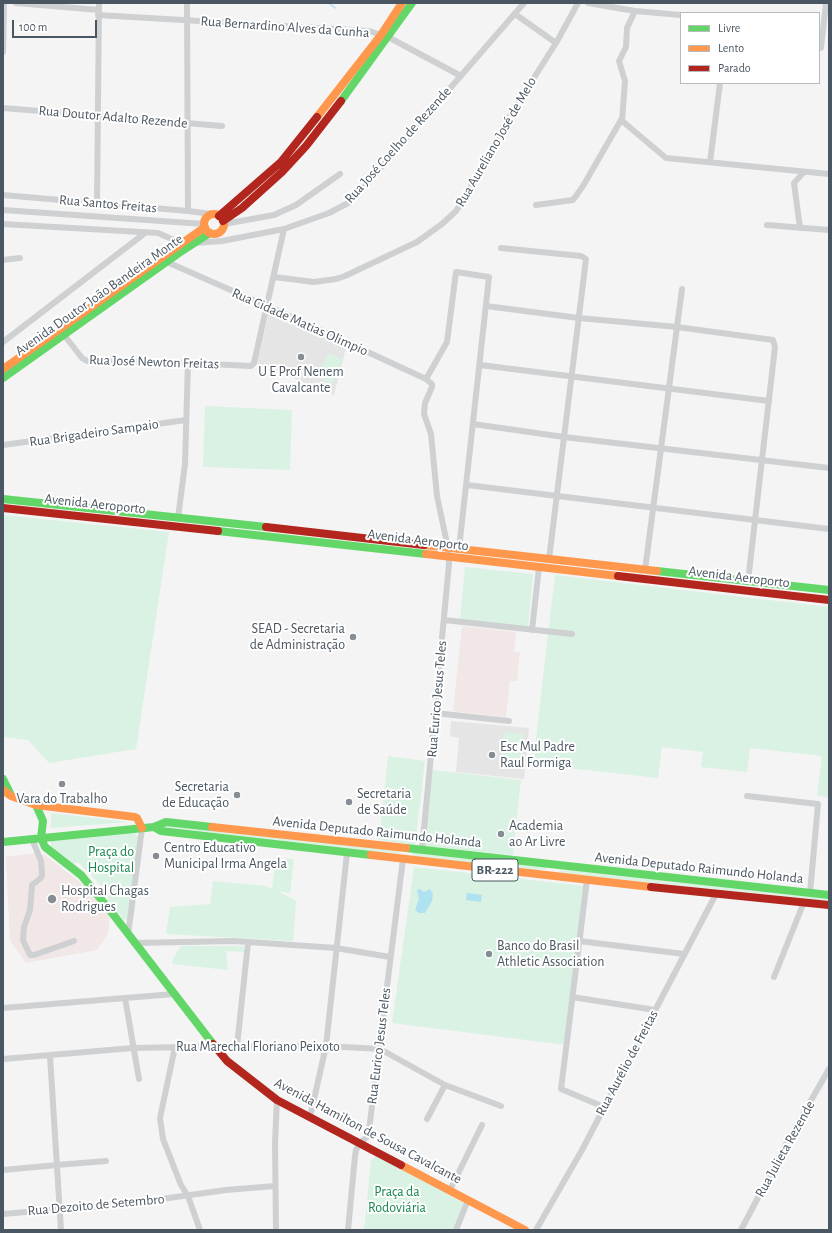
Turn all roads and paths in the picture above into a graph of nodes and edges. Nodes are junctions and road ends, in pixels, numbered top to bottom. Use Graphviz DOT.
graph roads {
  1 [pos="4,3"];
  2 [pos="16,3"];
  3 [pos="187,3"];
  4 [pos="402,3"];
  5 [pos="412,3"];
  6 [pos="524,3"];
  7 [pos="578,3"];
  8 [pos="588,3"];
  9 [pos="826,3"];
  10 [pos="98,9"];
  11 [pos="635,11"];
  12 [pos="515,14"];
  13 [pos="680,15"];
  14 [pos="187,21"];
  15 [pos="824,28"];
  16 [pos="384,36"];
  17 [pos="556,43"];
  18 [pos="821,48"];
  19 [pos="3,52"];
  20 [pos="461,76"];
  21 [pos="720,84"];
  22 [pos="3,108"];
  23 [pos="98,116"];
  24 [pos="621,120"];
  25 [pos="187,124"];
  26 [pos="222,126"];
  27 [pos="710,162"];
  28 [pos="804,172"];
  29 [pos="340,174"];
  30 [pos="829,174"];
  31 [pos="3,195"];
  32 [pos="97,204"];
  33 [pos="536,205"];
  34 [pos="3,210"];
  35 [pos="188,210"];
  36 [pos="220,219"];
  37 [pos="3,224"];
  38 [pos="767,225"];
  39 [pos="206,228"];
  40 [pos="800,228"];
  41 [pos="284,230"];
  42 [pos="829,230"];
  43 [pos="145,233"];
  44 [pos="181,243"];
  45 [pos="193,244"];
  46 [pos="501,248"];
  47 [pos="20,258"];
  48 [pos="3,260"];
  49 [pos="167,262"];
  50 [pos="274,276"];
  51 [pos="682,289"];
  52 [pos="486,306"];
  53 [pos="268,307"];
  54 [pos="579,318"];
  55 [pos="677,327"];
  56 [pos="64,335"];
  57 [pos="3,342"];
  58 [pos="188,363"];
  59 [pos="480,365"];
  60 [pos="3,369"];
  61 [pos="572,376"];
  62 [pos="3,378"];
  63 [pos="426,379"];
  64 [pos="432,384"];
  65 [pos="669,389"];
  66 [pos="768,401"];
  67 [pos="186,420"];
  68 [pos="473,424"];
  69 [pos="564,437"];
  70 [pos="3,445"];
  71 [pos="661,448"];
  72 [pos="762,460"];
  73 [pos="829,468"];
  74 [pos="467,485"];
  75 [pos="557,496"];
  76 [pos="3,500"];
  77 [pos="3,508"];
  78 [pos="653,508"];
  79 [pos="178,518"];
  80 [pos="755,519"];
  81 [pos="829,529"];
  82 [pos="448,548"];
  83 [pos="459,548"];
  84 [pos="449,557"];
  85 [pos="549,559"];
  86 [pos="539,567"];
  87 [pos="645,570"];
  88 [pos="748,581"];
  89 [pos="829,590"];
  90 [pos="829,600"];
  91 [pos="444,620"];
  92 [pos="532,630"];
  93 [pos="572,634"];
  94 [pos="435,714"];
  95 [pos="509,721"];
  96 [pos="3,779"];
  97 [pos="3,790"];
  98 [pos="11,796"];
  99 [pos="748,796"];
  100 [pos="36,805"];
  101 [pos="52,808"];
  102 [pos="43,821"];
  103 [pos="158,827"];
  104 [pos="142,828"];
  105 [pos="37,838"];
  106 [pos="3,842"];
  107 [pos="422,850"];
  108 [pos="347,853"];
  109 [pos="403,859"];
  110 [pos="552,865"];
  111 [pos="549,876"];
  112 [pos="586,880"];
  113 [pos="810,893"];
  114 [pos="716,894"];
  115 [pos="829,895"];
  116 [pos="804,902"];
  117 [pos="829,905"];
  118 [pos="128,935"];
  119 [pos="74,941"];
  120 [pos="579,941"];
  121 [pos="134,942"];
  122 [pos="248,943"];
  123 [pos="336,948"];
  124 [pos="684,954"];
  125 [pos="390,957"];
  126 [pos="774,977"];
  127 [pos="174,994"];
  128 [pos="572,997"];
  129 [pos="125,998"];
  130 [pos="3,1008"];
  131 [pos="655,1010"];
  132 [pos="237,1046"];
  133 [pos="326,1046"];
  134 [pos="175,1047"];
  135 [pos="215,1047"];
  136 [pos="133,1048"];
  137 [pos="380,1049"];
  138 [pos="50,1056"];
  139 [pos="3,1059"];
  140 [pos="829,1069"];
  141 [pos="139,1079"];
  142 [pos="445,1085"];
  143 [pos="277,1100"];
  144 [pos="501,1106"];
  145 [pos="604,1107"];
  146 [pos="310,1117"];
  147 [pos="427,1119"];
  148 [pos="482,1125"];
  149 [pos="360,1144"];
  150 [pos="106,1161"];
  151 [pos="57,1165"];
  152 [pos="3,1170"];
  153 [pos="275,1186"];
  154 [pos="450,1190"];
  155 [pos="188,1196"];
  156 [pos="468,1200"];
  157 [pos="60,1208"];
  158 [pos="3,1214"];
  159 [pos="61,1230"];
  160 [pos="200,1230"];
  161 [pos="276,1230"];
  162 [pos="348,1230"];
  163 [pos="456,1230"];
  164 [pos="525,1230"];
  165 [pos="536,1230"];
  166 [pos="741,1230"];
  1 -- 19 [label="street"];
  2 -- 10 [label="street, Rua Bernardino Alves da Cunha"];
  3 -- 14 [label="street"];
  4 -- 16 [label="main road"];
  5 -- 16 [label="main road"];
  6 -- 12 [label="street, Rua José Coelho de Rezende"];
  7 -- 17 [label="street, Rua Aureliano José de Melo"];
  8 -- 11 [label="street"];
  9 -- 15 [label="street"];
  10 -- 14 [label="street, Rua Bernardino Alves da Cunha"];
  10 -- 23 [label="street"];
  11 -- 13 [label="street"];
  11 -- 24 [label="street"];
  12 -- 17 [label="street"];
  12 -- 20 [label="street, Rua José Coelho de Rezende"];
  14 -- 16 [label="street, Rua Bernardino Alves da Cunha"];
  14 -- 25 [label="street"];
  15 -- 18 [label="street"];
  16 -- 20 [label="street, Rua Bernardino Alves da Cunha"];
  16 -- 36 [label="main road"];
  17 -- 50 [label="street, Rua Aureliano José de Melo"];
  20 -- 41 [label="street, Rua José Coelho de Rezende"];
  21 -- 27 [label="street"];
  22 -- 23 [label="street, Rua Doutor Adalto Rezende"];
  23 -- 25 [label="street, Rua Doutor Adalto Rezende"];
  23 -- 32 [label="street"];
  24 -- 27 [label="street"];
  24 -- 33 [label="street"];
  25 -- 26 [label="street, Rua Doutor Adalto Rezende"];
  25 -- 35 [label="street"];
  27 -- 28 [label="street"];
  28 -- 30 [label="street"];
  28 -- 40 [label="street"];
  29 -- 36 [label="street, Rua José Coelho de Rezende"];
  31 -- 32 [label="street, Rua Santos Freitas"];
  32 -- 35 [label="street, Rua Santos Freitas"];
  34 -- 39 [label="street"];
  35 -- 36 [label="street, Rua Santos Freitas"];
  36 -- 39 [label="main road"];
  36 -- 39 [label="main road"];
  37 -- 43 [label="street"];
  38 -- 40 [label="street"];
  39 -- 44 [label="main road, Avenida Doutor João Bandeira Monte"];
  39 -- 45 [label="main road, Avenida Doutor João Bandeira Monte"];
  40 -- 42 [label="street"];
  41 -- 45 [label="street, Rua José Coelho de Rezende"];
  41 -- 50 [label="street"];
  43 -- 44 [label="street"];
  43 -- 57 [label="street"];
  44 -- 60 [label="main road, Avenida Doutor João Bandeira Monte"];
  45 -- 49 [label="main road, Avenida Doutor João Bandeira Monte"];
  46 -- 54 [label="street"];
  47 -- 48 [label="street"];
  49 -- 53 [label="street, Rua Cidade Matias Olimpio"];
  49 -- 56 [label="main road, Avenida Doutor João Bandeira Monte"];
  50 -- 53 [label="street"];
  51 -- 55 [label="street"];
  52 -- 54 [label="street"];
  52 -- 59 [label="street"];
  52 -- 63 [label="street"];
  53 -- 58 [label="street, Rua José Newton Freitas"];
  53 -- 63 [label="street, Rua Cidade Matias Olimpio"];
  54 -- 55 [label="street"];
  54 -- 61 [label="street"];
  55 -- 65 [label="street"];
  55 -- 66 [label="street"];
  56 -- 58 [label="street, Rua José Newton Freitas"];
  56 -- 62 [label="main road, Avenida Doutor João Bandeira Monte"];
  58 -- 67 [label="street"];
  59 -- 61 [label="street"];
  59 -- 68 [label="street"];
  61 -- 65 [label="street"];
  61 -- 69 [label="street"];
  63 -- 64 [label="street, Rua Cidade Matias Olimpio"];
  64 -- 82 [label="street, Rua Eurico Jesus Teles"];
  65 -- 66 [label="street"];
  65 -- 71 [label="street"];
  66 -- 72 [label="street"];
  67 -- 70 [label="street, Rua Brigadeiro Sampaio"];
  67 -- 79 [label="street"];
  68 -- 69 [label="street"];
  68 -- 74 [label="street"];
  69 -- 71 [label="street"];
  69 -- 75 [label="street"];
  71 -- 72 [label="street"];
  71 -- 78 [label="street"];
  72 -- 73 [label="street"];
  72 -- 80 [label="street"];
  74 -- 75 [label="street"];
  74 -- 83 [label="street"];
  75 -- 78 [label="street"];
  75 -- 85 [label="street"];
  76 -- 79 [label="main road, Avenida Aeroporto"];
  77 -- 84 [label="main road, Avenida Aeroporto"];
  78 -- 80 [label="street"];
  78 -- 87 [label="street"];
  79 -- 82 [label="main road, Avenida Aeroporto"];
  80 -- 81 [label="street"];
  80 -- 88 [label="street"];
  82 -- 83 [label="main road, Avenida Aeroporto"];
  82 -- 84 [label="street, Rua Eurico Jesus Teles"];
  83 -- 85 [label="main road, Avenida Aeroporto"];
  84 -- 86 [label="main road, Avenida Aeroporto"];
  84 -- 91 [label="street, Rua Eurico Jesus Teles"];
  85 -- 87 [label="main road, Avenida Aeroporto"];
  86 -- 90 [label="main road, Avenida Aeroporto"];
  86 -- 92 [label="street"];
  87 -- 88 [label="main road, Avenida Aeroporto"];
  88 -- 89 [label="main road, Avenida Aeroporto"];
  91 -- 92 [label="street"];
  91 -- 94 [label="street, Rua Eurico Jesus Teles"];
  92 -- 93 [label="street"];
  94 -- 95 [label="street"];
  94 -- 107 [label="street, Rua Eurico Jesus Teles"];
  96 -- 98 [label="main road"];
  97 -- 98 [label="main road"];
  98 -- 100 [label="main road"];
  99 -- 113 [label="street"];
  100 -- 101 [label="main road"];
  100 -- 102 [label="main road"];
  101 -- 102 [label="main road"];
  101 -- 104 [label="main road"];
  102 -- 105 [label="main road"];
  103 -- 104 [label="main road, BR-222"];
  103 -- 107 [label="main road, Avenida Deputado Raimundo Holanda / BR-222"];
  103 -- 108 [label="main road, Avenida Deputado Raimundo Holanda / BR-222"];
  104 -- 105 [label="main road, BR-222"];
  104 -- 118 [label="street"];
  105 -- 106 [label="main road, BR-222"];
  105 -- 118 [label="main road, Avenida Hamilton de Sousa Cavalcante"];
  105 -- 119 [label="street"];
  107 -- 110 [label="main road, Avenida Deputado Raimundo Holanda / BR-222"];
  108 -- 109 [label="main road, Avenida Deputado Raimundo Holanda / BR-222"];
  108 -- 123 [label="street"];
  109 -- 111 [label="main road, Avenida Deputado Raimundo Holanda / BR-222"];
  109 -- 125 [label="street, Rua Eurico Jesus Teles"];
  110 -- 111 [label="main road"];
  110 -- 113 [label="main road, Avenida Deputado Raimundo Holanda / BR-222"];
  111 -- 112 [label="main road, Avenida Deputado Raimundo Holanda / BR-222"];
  112 -- 114 [label="main road, Avenida Deputado Raimundo Holanda / BR-222"];
  112 -- 120 [label="street"];
  113 -- 115 [label="main road, Avenida Deputado Raimundo Holanda / BR-222"];
  114 -- 116 [label="main road, Avenida Deputado Raimundo Holanda / BR-222"];
  114 -- 124 [label="street, Rua Aurélio de Freitas"];
  116 -- 117 [label="main road, Avenida Deputado Raimundo Holanda / BR-222"];
  116 -- 126 [label="street"];
  118 -- 121 [label="main road, Avenida Hamilton de Sousa Cavalcante"];
  120 -- 124 [label="street"];
  120 -- 128 [label="street"];
  121 -- 122 [label="street"];
  121 -- 127 [label="main road, Avenida Hamilton de Sousa Cavalcante"];
  122 -- 123 [label="street"];
  122 -- 132 [label="street"];
  123 -- 125 [label="street"];
  123 -- 133 [label="street"];
  124 -- 131 [label="street, Rua Aurélio de Freitas"];
  125 -- 137 [label="street, Rua Eurico Jesus Teles"];
  127 -- 129 [label="street"];
  127 -- 135 [label="main road, Avenida Hamilton de Sousa Cavalcante"];
  128 -- 131 [label="street"];
  128 -- 145 [label="street"];
  129 -- 130 [label="street"];
  129 -- 136 [label="street"];
  131 -- 145 [label="street, Rua Aurélio de Freitas"];
  132 -- 133 [label="street, Rua Marechal Floriano Peixoto"];
  132 -- 135 [label="street, Rua Marechal Floriano Peixoto"];
  133 -- 137 [label="street, Rua Marechal Floriano Peixoto"];
  133 -- 146 [label="street"];
  134 -- 135 [label="street, Rua Marechal Floriano Peixoto"];
  134 -- 136 [label="street, Rua Marechal Floriano Peixoto"];
  134 -- 155 [label="street"];
  135 -- 143 [label="main road, Avenida Hamilton de Sousa Cavalcante"];
  136 -- 138 [label="street, Rua Marechal Floriano Peixoto"];
  136 -- 141 [label="street"];
  137 -- 142 [label="street, Rua Marechal Floriano Peixoto"];
  137 -- 149 [label="street, Rua Eurico Jesus Teles"];
  138 -- 139 [label="street, Rua Marechal Floriano Peixoto"];
  138 -- 151 [label="street"];
  140 -- 166 [label="street, Rua Julieta Rezende"];
  142 -- 144 [label="street, Rua Marechal Floriano Peixoto"];
  142 -- 147 [label="street"];
  143 -- 146 [label="main road, Avenida Hamilton de Sousa Cavalcante"];
  143 -- 153 [label="street"];
  145 -- 165 [label="street, Rua Aurélio de Freitas"];
  146 -- 149 [label="main road, Avenida Hamilton de Sousa Cavalcante"];
  148 -- 154 [label="street"];
  149 -- 154 [label="main road, Avenida Hamilton de Sousa Cavalcante"];
  149 -- 162 [label="street, Rua Eurico Jesus Teles"];
  150 -- 151 [label="street"];
  151 -- 152 [label="street"];
  151 -- 157 [label="street"];
  153 -- 155 [label="street, Rua Dezoito de Setembro"];
  153 -- 161 [label="street"];
  154 -- 156 [label="main road, Avenida Hamilton de Sousa Cavalcante"];
  155 -- 157 [label="street, Rua Dezoito de Setembro"];
  155 -- 160 [label="street"];
  156 -- 163 [label="street"];
  156 -- 164 [label="main road, Avenida Hamilton de Sousa Cavalcante"];
  157 -- 158 [label="street, Rua Dezoito de Setembro"];
  157 -- 159 [label="street"];
}
